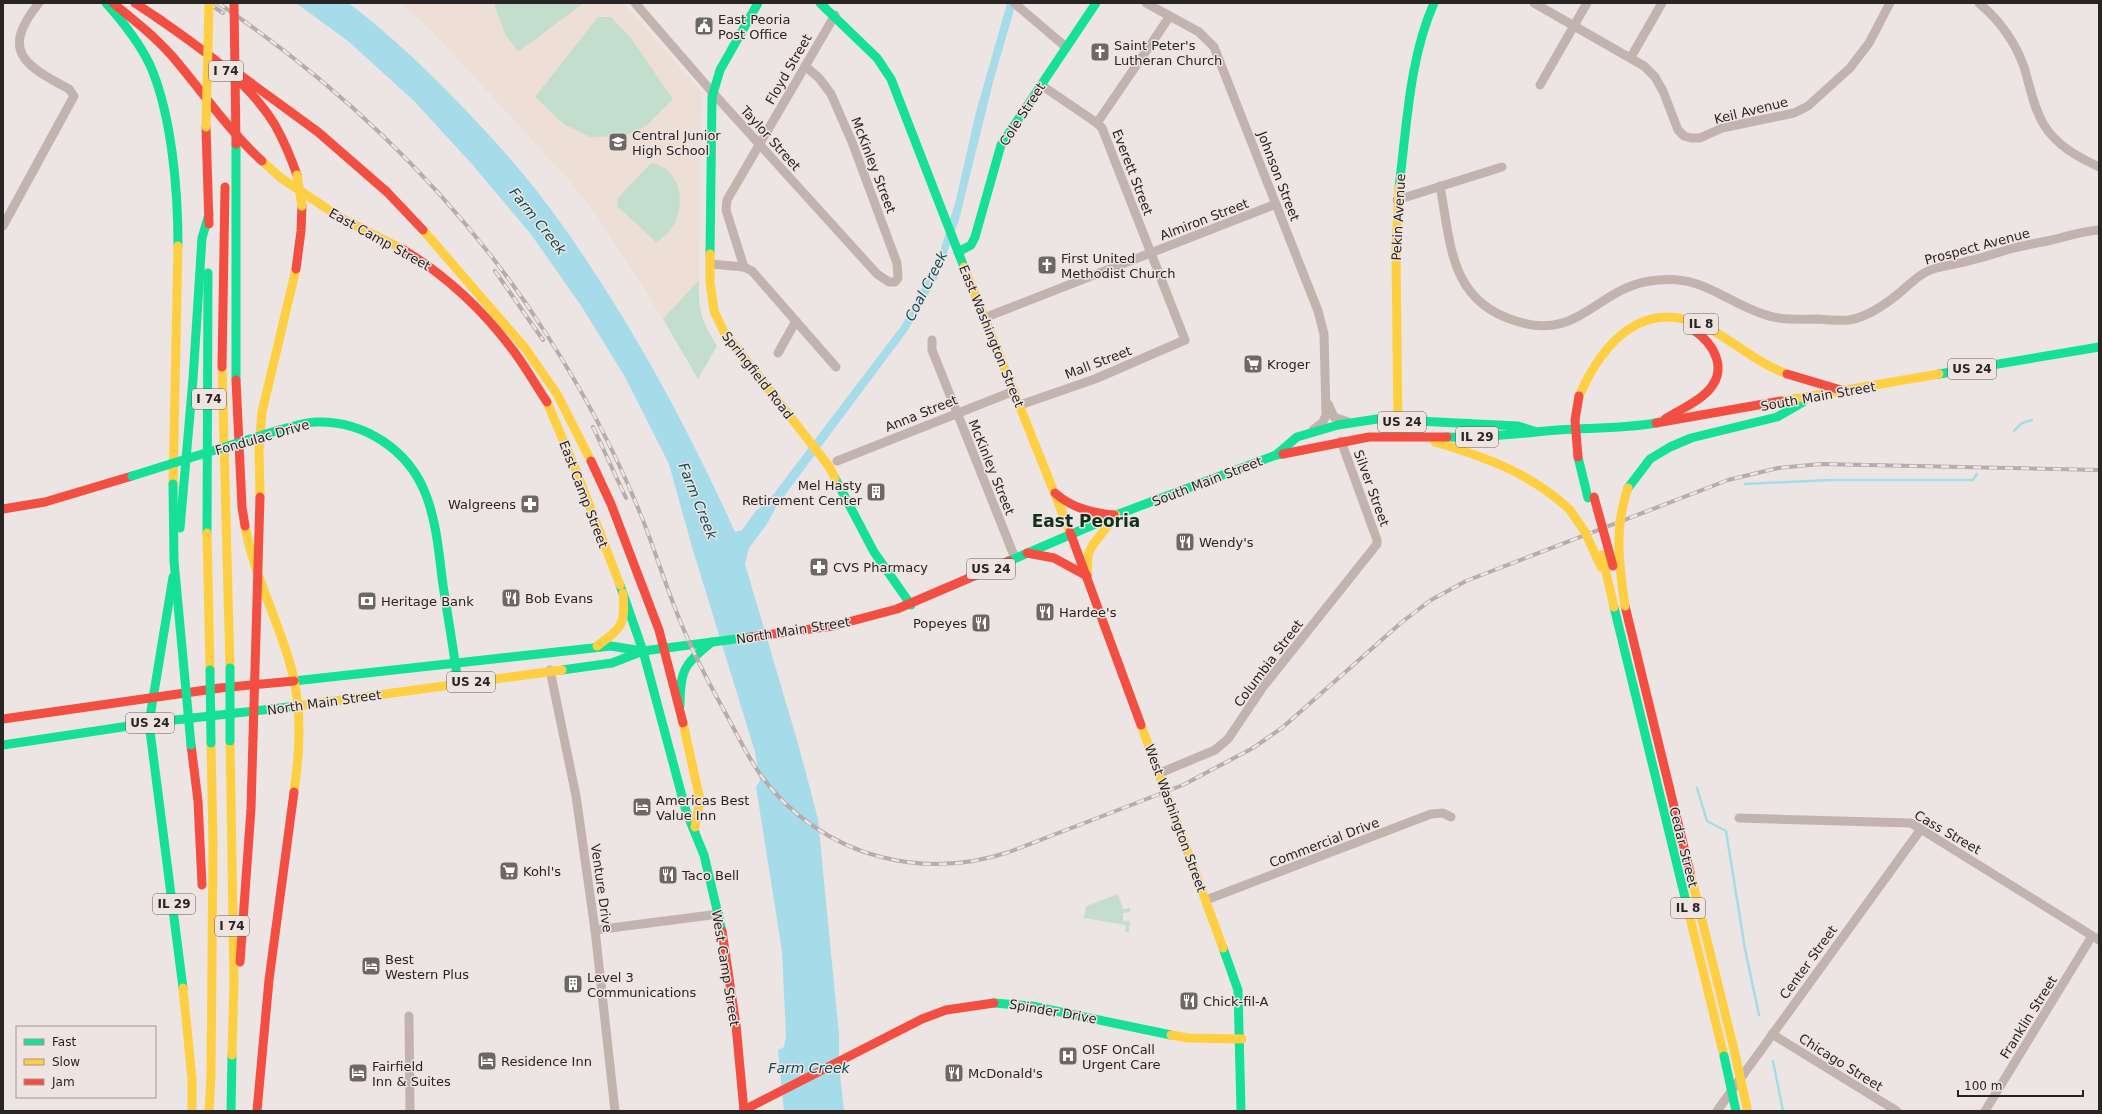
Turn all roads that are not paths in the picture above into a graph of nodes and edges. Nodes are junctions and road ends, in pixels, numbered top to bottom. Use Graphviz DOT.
graph roads {
  1 [pos="39,3"];
  2 [pos="106,3"];
  3 [pos="113,3"];
  4 [pos="135,3"];
  5 [pos="209,3"];
  6 [pos="226,3"];
  7 [pos="234,3"];
  8 [pos="635,3"];
  9 [pos="758,3"];
  10 [pos="820,3"];
  11 [pos="1096,3"];
  12 [pos="1146,3"];
  13 [pos="1434,3"];
  14 [pos="1534,3"];
  15 [pos="1587,3"];
  16 [pos="1662,3"];
  17 [pos="1890,3"];
  18 [pos="1979,3"];
  19 [pos="1016,4"];
  20 [pos="835,15"];
  21 [pos="1170,16"];
  22 [pos="156,17"];
  23 [pos="1574,26"];
  24 [pos="1066,47"];
  25 [pos="1630,57"];
  26 [pos="805,66"];
  27 [pos="225,85"];
  28 [pos="1040,85"];
  29 [pos="1540,85"];
  30 [pos="713,93"];
  31 [pos="225,108"];
  32 [pos="1097,123"];
  33 [pos="225,138"];
  34 [pos="759,145"];
  35 [pos="1502,167"];
  36 [pos="2099,167"];
  37 [pos="225,175"];
  38 [pos="1440,186"];
  39 [pos="1397,200"];
  40 [pos="1276,204"];
  41 [pos="209,214"];
  42 [pos="3,226"];
  43 [pos="2099,230"];
  44 [pos="958,252"];
  45 [pos="1151,254"];
  46 [pos="710,264"];
  47 [pos="744,267"];
  48 [pos="895,282"];
  49 [pos="984,318"];
  50 [pos="796,321"];
  51 [pos="932,340"];
  52 [pos="1185,340"];
  53 [pos="2099,347"];
  54 [pos="778,354"];
  55 [pos="836,367"];
  56 [pos="1014,390"];
  57 [pos="1846,391"];
  58 [pos="1326,396"];
  59 [pos="1583,397"];
  60 [pos="1812,397"];
  61 [pos="1020,405"];
  62 [pos="957,413"];
  63 [pos="1357,422"];
  64 [pos="1399,422"];
  65 [pos="1661,422"];
  66 [pos="1536,432"];
  67 [pos="1308,434"];
  68 [pos="1398,435"];
  69 [pos="1417,437"];
  70 [pos="1341,441"];
  71 [pos="1276,455"];
  72 [pos="838,461"];
  73 [pos="1055,493"];
  74 [pos="1591,497"];
  75 [pos="3,509"];
  76 [pos="1116,515"];
  77 [pos="1071,534"];
  78 [pos="1377,544"];
  79 [pos="1027,553"];
  80 [pos="1015,558"];
  81 [pos="1087,576"];
  82 [pos="623,593"];
  83 [pos="911,604"];
  84 [pos="1625,606"];
  85 [pos="1614,607"];
  86 [pos="712,642"];
  87 [pos="595,648"];
  88 [pos="663,648"];
  89 [pos="643,651"];
  90 [pos="456,664"];
  91 [pos="550,670"];
  92 [pos="294,681"];
  93 [pos="458,684"];
  94 [pos="152,699"];
  95 [pos="297,706"];
  96 [pos="680,706"];
  97 [pos="3,719"];
  98 [pos="149,724"];
  99 [pos="3,745"];
  100 [pos="1160,773"];
  101 [pos="1451,817"];
  102 [pos="1739,818"];
  103 [pos="695,827"];
  104 [pos="1921,829"];
  105 [pos="202,891"];
  106 [pos="1206,900"];
  107 [pos="203,906"];
  108 [pos="719,914"];
  109 [pos="595,930"];
  110 [pos="2096,938"];
  111 [pos="234,982"];
  112 [pos="409,1016"];
  113 [pos="1772,1034"];
  114 [pos="1242,1039"];
  115 [pos="211,1076"];
  116 [pos="1747,1110"];
  117 [pos="192,1111"];
  118 [pos="209,1111"];
  119 [pos="231,1111"];
  120 [pos="257,1111"];
  121 [pos="410,1111"];
  122 [pos="616,1111"];
  123 [pos="743,1111"];
  124 [pos="1241,1111"];
  125 [pos="1717,1111"];
  126 [pos="1736,1111"];
  127 [pos="1897,1111"];
  128 [pos="1985,1111"];
  1 -- 42 [label="street"];
  2 -- 105 [label="main road, bridge"];
  3 -- 82 [label="main road, East Camp Street"];
  4 -- 22 [label="main road, East Camp Street"];
  5 -- 41 [label="main road, I 74, bridge"];
  6 -- 27 [label="main road, I 74"];
  7 -- 92 [label="main road, bridge"];
  8 -- 30 [label="street, Taylor Street"];
  9 -- 30 [label="main road, Springfield Road"];
  10 -- 20 [label="main road, East Washington Street"];
  11 -- 24 [label="main road, Cole Street"];
  12 -- 21 [label="street, Johnson Street"];
  13 -- 39 [label="main road, Pekin Avenue"];
  14 -- 23 [label="street"];
  15 -- 23 [label="street"];
  16 -- 25 [label="street"];
  17 -- 25 [label="street, Keil Avenue"];
  18 -- 36 [label="street"];
  19 -- 24 [label="street"];
  20 -- 26 [label="street, Floyd Street"];
  20 -- 44 [label="main road, East Washington Street"];
  21 -- 32 [label="street"];
  21 -- 40 [label="street, Johnson Street"];
  22 -- 88 [label="main road, East Camp Street"];
  22 -- 111 [label="main road, bridge"];
  23 -- 25 [label="street"];
  23 -- 29 [label="street"];
  24 -- 28 [label="main road, Cole Street"];
  26 -- 34 [label="street, Floyd Street"];
  26 -- 48 [label="street, McKinley Street"];
  28 -- 32 [label="street, Everett Street"];
  28 -- 44 [label="main road, Cole Street"];
  30 -- 34 [label="street, Taylor Street"];
  30 -- 46 [label="main road, Springfield Road"];
  31 -- 33 [label="main road"];
  32 -- 45 [label="street, Everett Street"];
  34 -- 47 [label="street, Floyd Street"];
  34 -- 48 [label="street, Taylor Street"];
  35 -- 38 [label="street"];
  37 -- 111 [label="main road, I 74, bridge"];
  38 -- 39 [label="street"];
  38 -- 43 [label="street, Prospect Avenue"];
  39 -- 64 [label="main road, Pekin Avenue"];
  40 -- 45 [label="street, Almiron Street"];
  40 -- 58 [label="street, Johnson Street"];
  41 -- 94 [label="main road"];
  41 -- 115 [label="main road, I 74, bridge"];
  44 -- 49 [label="main road, East Washington Street"];
  45 -- 49 [label="street, Almiron Street"];
  45 -- 52 [label="street, Everett Street"];
  46 -- 47 [label="street"];
  46 -- 83 [label="main road, Springfield Road"];
  47 -- 50 [label="street"];
  49 -- 56 [label="main road, East Washington Street"];
  50 -- 54 [label="street"];
  50 -- 55 [label="street"];
  51 -- 62 [label="street, McKinley Street"];
  52 -- 61 [label="street, Mall Street"];
  53 -- 57 [label="main road, South Main Street / US 24"];
  56 -- 61 [label="main road, East Washington Street"];
  56 -- 62 [label="street, Anna Street"];
  57 -- 59 [label="main road, IL 8"];
  57 -- 60 [label="main road, South Main Street / US 24"];
  58 -- 63 [label="street, Johnson Street"];
  58 -- 67 [label="street, Johnson Street"];
  59 -- 65 [label="main road, IL 8"];
  59 -- 74 [label="main road, IL 8"];
  60 -- 65 [label="main road, South Main Street / US 24"];
  60 -- 84 [label="main road, bridge"];
  61 -- 73 [label="main road, East Washington Street"];
  62 -- 72 [label="street, Anna Street"];
  62 -- 80 [label="street, McKinley Street"];
  63 -- 64 [label="main road, South Main Street / US 24"];
  63 -- 67 [label="main road, South Main Street / US 24"];
  64 -- 66 [label="main road, South Main Street / US 24"];
  64 -- 68 [label="main road, Pekin Avenue"];
  65 -- 66 [label="main road, South Main Street / US 24"];
  66 -- 69 [label="main road, South Main Street / IL 29"];
  67 -- 71 [label="main road, South Main Street / US 24"];
  68 -- 69 [label="main road, South Main Street / US 24"];
  68 -- 70 [label="main road, South Main Street / US 24"];
  69 -- 85 [label="main road, IL 8, bridge"];
  70 -- 71 [label="main road, South Main Street / US 24"];
  70 -- 78 [label="street, Silver Street"];
  71 -- 76 [label="main road, South Main Street / US 24"];
  73 -- 76 [label="main road"];
  73 -- 77 [label="main road, East Washington Street"];
  74 -- 84 [label="main road, IL 8, bridge"];
  74 -- 85 [label="main road, IL 8, bridge"];
  75 -- 90 [label="main road, Fondulac Drive, bridge"];
  76 -- 77 [label="main road, South Main Street / US 24"];
  76 -- 81 [label="main road"];
  77 -- 79 [label="main road, North Main Street / US 24"];
  77 -- 81 [label="main road, West Washington Street"];
  78 -- 100 [label="street, Columbia Street"];
  79 -- 80 [label="main road, North Main Street / US 24"];
  79 -- 81 [label="main road"];
  80 -- 83 [label="main road, North Main Street / US 24"];
  81 -- 100 [label="main road, West Washington Street"];
  82 -- 87 [label="main road"];
  82 -- 89 [label="main road, East Camp Street"];
  83 -- 86 [label="main road, North Main Street / US 24"];
  84 -- 116 [label="main road, Cedar Street / IL 8, bridge"];
  85 -- 126 [label="main road, Cedar Street / IL 8, bridge"];
  86 -- 88 [label="main road, North Main Street / US 24"];
  86 -- 96 [label="main road"];
  87 -- 89 [label="main road, North Main Street / US 24"];
  87 -- 90 [label="main road, North Main Street / US 24"];
  88 -- 89 [label="main road, North Main Street / US 24"];
  88 -- 96 [label="main road, West Camp Street"];
  89 -- 91 [label="main road, North Main Street / US 24"];
  89 -- 103 [label="main road, West Camp Street"];
  90 -- 92 [label="main road, North Main Street / US 24"];
  90 -- 93 [label="main road, Fondulac Drive"];
  91 -- 93 [label="main road, North Main Street / US 24"];
  91 -- 109 [label="street, Venture Drive"];
  92 -- 94 [label="main road, North Main Street / US 24"];
  92 -- 95 [label="main road"];
  93 -- 95 [label="main road, North Main Street / US 24"];
  94 -- 97 [label="main road, North Main Street / US 24"];
  94 -- 98 [label="main road, IL 29"];
  95 -- 98 [label="main road, North Main Street / US 24"];
  95 -- 120 [label="main road"];
  96 -- 103 [label="main road, West Camp Street"];
  98 -- 99 [label="main road, North Main Street / US 24"];
  98 -- 117 [label="main road, IL 29"];
  100 -- 106 [label="main road, West Washington Street"];
  101 -- 106 [label="street, Commercial Drive"];
  102 -- 104 [label="street, Cass Street"];
  103 -- 108 [label="main road, West Camp Street"];
  104 -- 110 [label="street, Cass Street"];
  104 -- 113 [label="street, Center Street"];
  106 -- 114 [label="main road, West Washington Street"];
  107 -- 115 [label="main road"];
  108 -- 109 [label="street"];
  108 -- 123 [label="main road, West Camp Street"];
  109 -- 122 [label="street, Venture Drive"];
  110 -- 128 [label="street, Franklin Street"];
  111 -- 119 [label="main road, I 74"];
  112 -- 121 [label="street"];
  113 -- 125 [label="street, Center Street"];
  113 -- 127 [label="street, Chicago Street"];
  114 -- 123 [label="main road, Spinder Drive"];
  114 -- 124 [label="main road, West Washington Street"];
  115 -- 118 [label="main road, I 74"];
}
